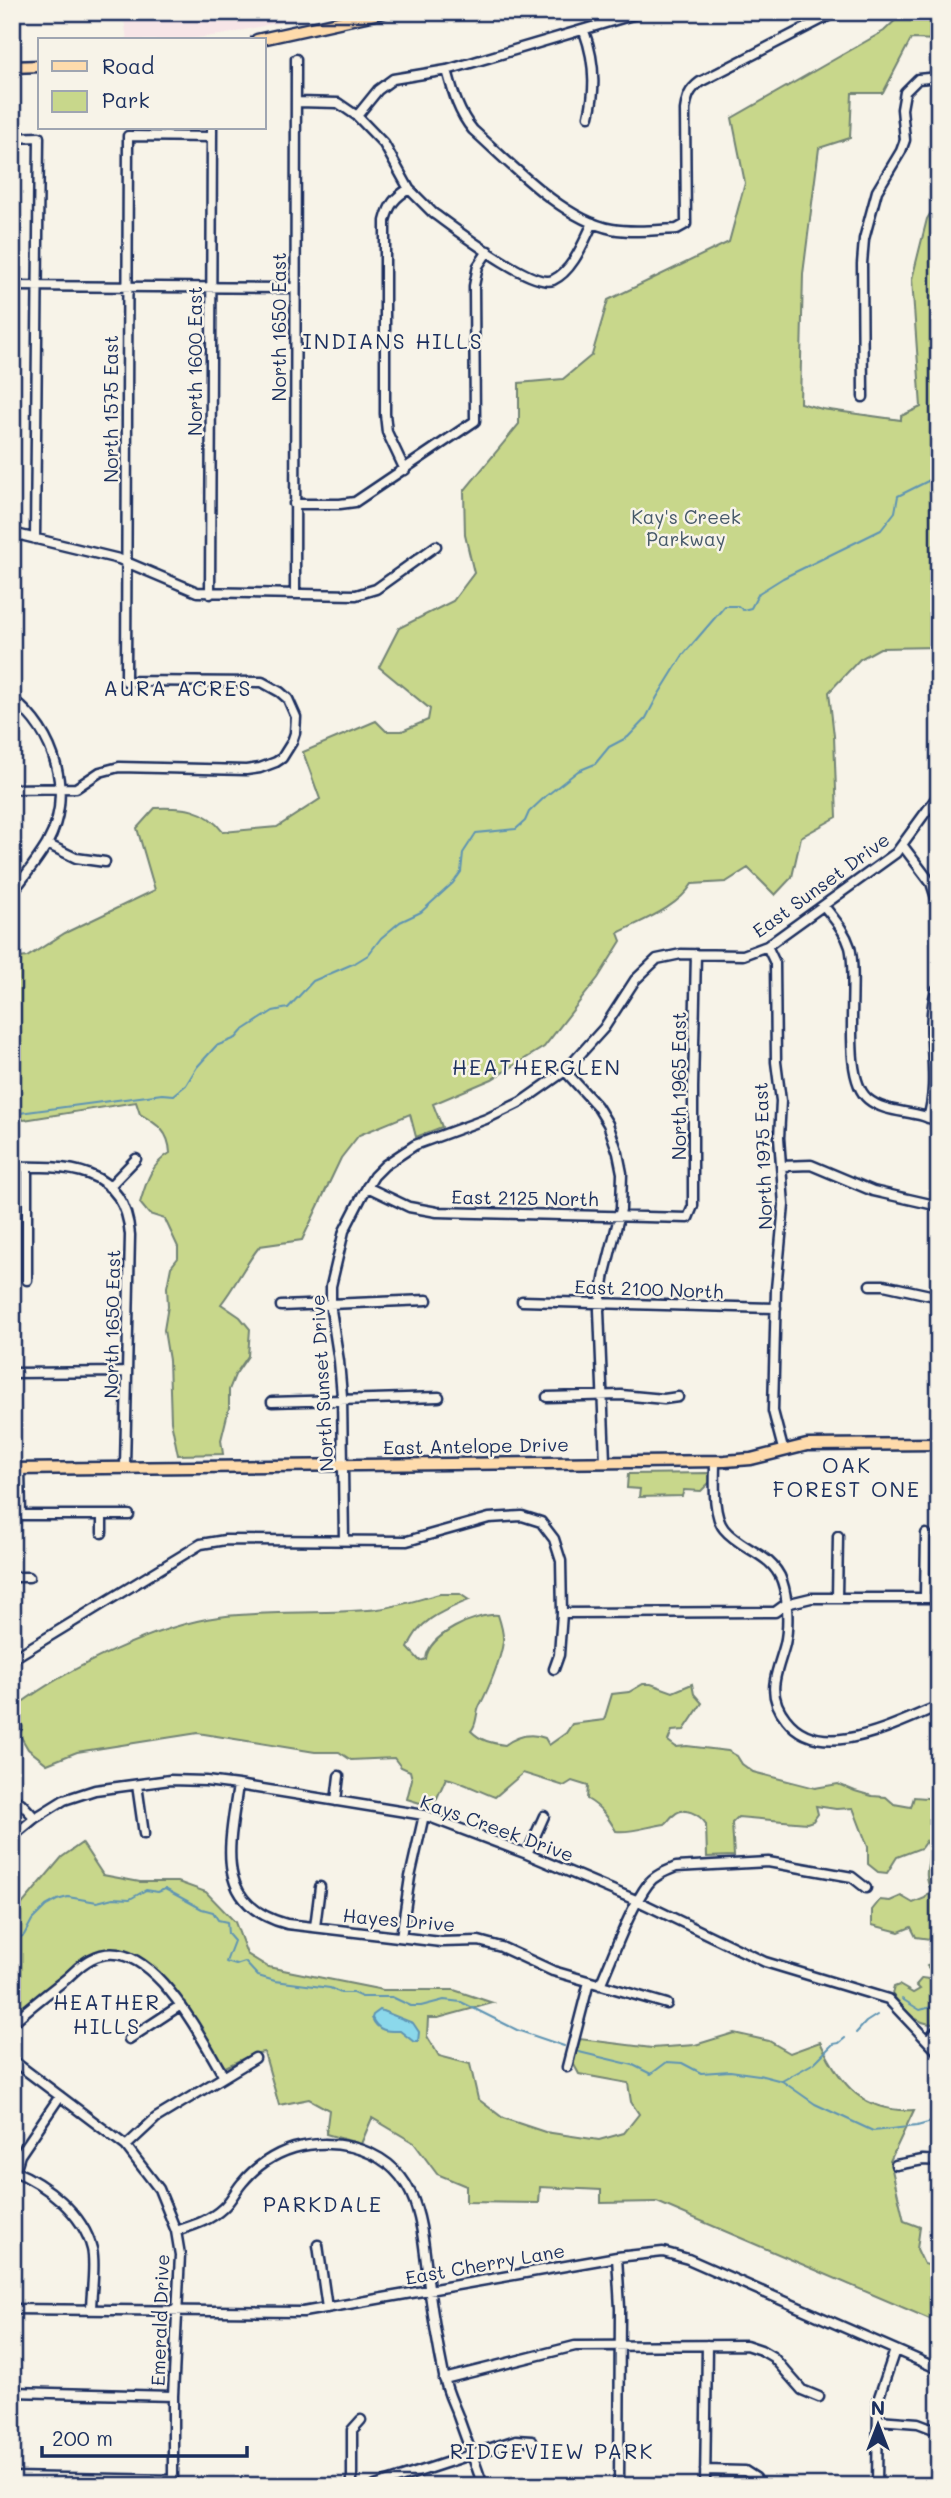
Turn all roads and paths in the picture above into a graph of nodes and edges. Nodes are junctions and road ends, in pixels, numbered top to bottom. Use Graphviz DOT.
graph roads {
  1 [pos="384,12"];
  2 [pos="836,12"];
  3 [pos="636,14"];
  4 [pos="584,30"];
  5 [pos="266,38"];
  6 [pos="296,59"];
  7 [pos="38,66"];
  8 [pos="12,67"];
  9 [pos="447,70"];
  10 [pos="939,77"];
  11 [pos="297,102"];
  12 [pos="357,116"];
  13 [pos="589,116"];
  14 [pos="212,132"];
  15 [pos="12,138"];
  16 [pos="409,189"];
  17 [pos="593,223"];
  18 [pos="488,251"];
  19 [pos="12,286"];
  20 [pos="38,286"];
  21 [pos="127,286"];
  22 [pos="211,287"];
  23 [pos="295,288"];
  24 [pos="863,397"];
  25 [pos="405,470"];
  26 [pos="294,504"];
  27 [pos="12,533"];
  28 [pos="35,538"];
  29 [pos="436,546"];
  30 [pos="126,562"];
  31 [pos="210,594"];
  32 [pos="295,594"];
  33 [pos="14,701"];
  34 [pos="12,789"];
  35 [pos="59,789"];
  36 [pos="939,794"];
  37 [pos="47,844"];
  38 [pos="903,846"];
  39 [pos="105,862"];
  40 [pos="13,891"];
  41 [pos="936,898"];
  42 [pos="824,906"];
  43 [pos="768,946"];
  44 [pos="696,954"];
  45 [pos="936,990"];
  46 [pos="565,1071"];
  47 [pos="924,1117"];
  48 [pos="939,1123"];
  49 [pos="136,1159"];
  50 [pos="781,1166"];
  51 [pos="12,1167"];
  52 [pos="27,1167"];
  53 [pos="108,1187"];
  54 [pos="367,1187"];
  55 [pos="939,1206"];
  56 [pos="620,1216"];
  57 [pos="688,1217"];
  58 [pos="334,1267"];
  59 [pos="27,1280"];
  60 [pos="870,1286"];
  61 [pos="939,1297"];
  62 [pos="427,1300"];
  63 [pos="522,1301"];
  64 [pos="600,1303"];
  65 [pos="331,1304"];
  66 [pos="281,1306"];
  67 [pos="776,1308"];
  68 [pos="127,1372"];
  69 [pos="12,1373"];
  70 [pos="603,1395"];
  71 [pos="439,1397"];
  72 [pos="547,1397"];
  73 [pos="678,1397"];
  74 [pos="342,1401"];
  75 [pos="272,1402"];
  76 [pos="939,1444"];
  77 [pos="783,1449"];
  78 [pos="605,1461"];
  79 [pos="715,1461"];
  80 [pos="343,1465"];
  81 [pos="125,1467"];
  82 [pos="16,1469"];
  83 [pos="129,1514"];
  84 [pos="17,1515"];
  85 [pos="102,1515"];
  86 [pos="102,1533"];
  87 [pos="926,1534"];
  88 [pos="838,1536"];
  89 [pos="344,1540"];
  90 [pos="12,1577"];
  91 [pos="29,1577"];
  92 [pos="837,1598"];
  93 [pos="926,1598"];
  94 [pos="939,1598"];
  95 [pos="786,1604"];
  96 [pos="562,1613"];
  97 [pos="12,1659"];
  98 [pos="554,1669"];
  99 [pos="939,1706"];
  100 [pos="340,1776"];
  101 [pos="137,1785"];
  102 [pos="238,1785"];
  103 [pos="12,1799"];
  104 [pos="336,1801"];
  105 [pos="424,1815"];
  106 [pos="544,1816"];
  107 [pos="35,1818"];
  108 [pos="144,1834"];
  109 [pos="12,1837"];
  110 [pos="527,1854"];
  111 [pos="320,1887"];
  112 [pos="866,1888"];
  113 [pos="638,1901"];
  114 [pos="315,1927"];
  115 [pos="401,1937"];
  116 [pos="589,1982"];
  117 [pos="600,1985"];
  118 [pos="667,2004"];
  119 [pos="181,2005"];
  120 [pos="12,2023"];
  121 [pos="939,2028"];
  122 [pos="129,2039"];
  123 [pos="927,2040"];
  124 [pos="939,2053"];
  125 [pos="255,2058"];
  126 [pos="12,2060"];
  127 [pos="568,2067"];
  128 [pos="223,2076"];
  129 [pos="60,2096"];
  130 [pos="126,2146"];
  131 [pos="939,2161"];
  132 [pos="896,2165"];
  133 [pos="13,2171"];
  134 [pos="176,2231"];
  135 [pos="318,2245"];
  136 [pos="617,2257"];
  137 [pos="429,2290"];
  138 [pos="327,2308"];
  139 [pos="12,2309"];
  140 [pos="91,2310"];
  141 [pos="176,2311"];
  142 [pos="620,2346"];
  143 [pos="708,2346"];
  144 [pos="895,2350"];
  145 [pos="939,2369"];
  146 [pos="444,2379"];
  147 [pos="12,2392"];
  148 [pos="173,2396"];
  149 [pos="819,2397"];
  150 [pos="361,2420"];
  151 [pos="878,2420"];
  152 [pos="939,2431"];
  153 [pos="532,2441"];
  154 [pos="472,2455"];
  155 [pos="705,2470"];
  156 [pos="12,2477"];
  157 [pos="756,2478"];
  158 [pos="173,2483"];
  159 [pos="352,2486"];
  160 [pos="375,2486"];
  161 [pos="483,2486"];
  162 [pos="619,2486"];
  163 [pos="705,2486"];
  164 [pos="877,2486"];
  1 -- 5 [label="main road"];
  2 -- 17 [label="street"];
  3 -- 4 [label="street"];
  4 -- 9 [label="street"];
  4 -- 13 [label="street"];
  6 -- 11 [label="street, North 1650 East"];
  7 -- 8 [label="main road"];
  9 -- 12 [label="street"];
  9 -- 17 [label="street"];
  10 -- 24 [label="street"];
  11 -- 12 [label="street"];
  11 -- 23 [label="street, North 1650 East"];
  12 -- 16 [label="street"];
  14 -- 21 [label="street, North 1575 East"];
  14 -- 22 [label="street, North 1600 East"];
  15 -- 20 [label="street"];
  16 -- 18 [label="street"];
  16 -- 25 [label="street"];
  17 -- 18 [label="street"];
  18 -- 25 [label="street"];
  19 -- 20 [label="street"];
  20 -- 21 [label="street"];
  20 -- 28 [label="street"];
  21 -- 22 [label="street"];
  21 -- 30 [label="street, North 1575 East"];
  22 -- 23 [label="street"];
  22 -- 31 [label="street, North 1600 East"];
  23 -- 26 [label="street, North 1650 East"];
  25 -- 26 [label="street"];
  26 -- 32 [label="street, North 1650 East"];
  27 -- 28 [label="street"];
  28 -- 30 [label="street"];
  29 -- 32 [label="street"];
  30 -- 31 [label="street"];
  30 -- 35 [label="street, North 1575 East"];
  31 -- 32 [label="street"];
  33 -- 35 [label="street"];
  34 -- 35 [label="street"];
  35 -- 37 [label="street"];
  36 -- 38 [label="street, East Sunset Drive"];
  37 -- 39 [label="street"];
  37 -- 40 [label="street"];
  38 -- 41 [label="street"];
  38 -- 42 [label="street, East Sunset Drive"];
  42 -- 43 [label="street, East Sunset Drive"];
  42 -- 47 [label="street"];
  43 -- 44 [label="street, East Sunset Drive"];
  43 -- 50 [label="street, North 1975 East"];
  44 -- 46 [label="street, East Sunset Drive"];
  44 -- 57 [label="street, North 1965 East"];
  45 -- 47 [label="street"];
  46 -- 54 [label="street, East Sunset Drive"];
  46 -- 56 [label="street"];
  47 -- 48 [label="street"];
  49 -- 53 [label="street"];
  50 -- 55 [label="street"];
  50 -- 67 [label="street, North 1975 East"];
  51 -- 52 [label="street"];
  52 -- 53 [label="street"];
  52 -- 59 [label="street"];
  53 -- 68 [label="street, North 1650 East"];
  54 -- 56 [label="street, East 2125 North"];
  54 -- 58 [label="street, East Sunset Drive"];
  56 -- 57 [label="street, East 2125 North"];
  56 -- 64 [label="street"];
  58 -- 65 [label="street, North Sunset Drive"];
  60 -- 61 [label="street"];
  62 -- 65 [label="street"];
  63 -- 64 [label="street, East 2100 North"];
  64 -- 67 [label="street, East 2100 North"];
  64 -- 70 [label="street"];
  65 -- 66 [label="street"];
  65 -- 74 [label="street, North Sunset Drive"];
  67 -- 77 [label="street, North 1975 East"];
  68 -- 69 [label="street"];
  68 -- 81 [label="street, North 1650 East"];
  70 -- 72 [label="street"];
  70 -- 73 [label="street"];
  70 -- 78 [label="street"];
  71 -- 74 [label="street"];
  74 -- 75 [label="street"];
  74 -- 80 [label="street, North Sunset Drive"];
  76 -- 77 [label="main road, East Antelope Drive"];
  77 -- 79 [label="main road, East Antelope Drive"];
  78 -- 79 [label="main road, East Antelope Drive"];
  78 -- 80 [label="main road, East Antelope Drive"];
  79 -- 95 [label="street"];
  80 -- 81 [label="main road, East Antelope Drive"];
  80 -- 89 [label="street, North Sunset Drive"];
  81 -- 82 [label="main road, East Antelope Drive"];
  82 -- 84 [label="street"];
  83 -- 85 [label="street"];
  84 -- 85 [label="street"];
  85 -- 86 [label="street"];
  87 -- 93 [label="street"];
  88 -- 92 [label="street"];
  89 -- 96 [label="street"];
  89 -- 97 [label="street"];
  90 -- 91 [label="street"];
  92 -- 93 [label="street"];
  92 -- 95 [label="street"];
  93 -- 94 [label="street"];
  95 -- 96 [label="street"];
  95 -- 99 [label="street"];
  96 -- 98 [label="street"];
  100 -- 104 [label="street"];
  101 -- 102 [label="street, Kays Creek Drive"];
  101 -- 107 [label="street, Kays Creek Drive"];
  101 -- 108 [label="street"];
  102 -- 104 [label="street, Kays Creek Drive"];
  102 -- 114 [label="street, Hayes Drive"];
  103 -- 107 [label="street"];
  104 -- 105 [label="street, Kays Creek Drive"];
  105 -- 110 [label="street, Kays Creek Drive"];
  105 -- 115 [label="street"];
  106 -- 110 [label="street"];
  107 -- 109 [label="street, Kays Creek Drive"];
  110 -- 113 [label="street, Kays Creek Drive"];
  111 -- 114 [label="street"];
  112 -- 113 [label="street"];
  113 -- 117 [label="street"];
  113 -- 123 [label="street, Kays Creek Drive"];
  114 -- 115 [label="street, Hayes Drive"];
  115 -- 116 [label="street, Hayes Drive"];
  116 -- 117 [label="street, Hayes Drive"];
  116 -- 127 [label="street"];
  117 -- 118 [label="street, Hayes Drive"];
  119 -- 120 [label="street"];
  119 -- 122 [label="street"];
  119 -- 128 [label="street"];
  121 -- 123 [label="street"];
  123 -- 124 [label="street, Kays Creek Drive"];
  125 -- 128 [label="street"];
  126 -- 129 [label="street, Emerald Drive"];
  128 -- 130 [label="street"];
  129 -- 130 [label="street, Emerald Drive"];
  129 -- 133 [label="street"];
  130 -- 134 [label="street, Emerald Drive"];
  131 -- 132 [label="street"];
  133 -- 140 [label="street"];
  134 -- 137 [label="street"];
  134 -- 141 [label="street, Emerald Drive"];
  135 -- 138 [label="street"];
  136 -- 137 [label="street, East Cherry Lane"];
  136 -- 142 [label="street"];
  136 -- 144 [label="street, East Cherry Lane"];
  137 -- 138 [label="street, East Cherry Lane"];
  137 -- 146 [label="street"];
  138 -- 141 [label="street, East Cherry Lane"];
  139 -- 140 [label="street, East Cherry Lane"];
  140 -- 141 [label="street, East Cherry Lane"];
  141 -- 148 [label="street, Emerald Drive"];
  142 -- 143 [label="street"];
  142 -- 146 [label="street"];
  142 -- 162 [label="street"];
  143 -- 149 [label="street"];
  143 -- 155 [label="street"];
  144 -- 145 [label="street, East Cherry Lane"];
  144 -- 151 [label="street"];
  146 -- 154 [label="street"];
  147 -- 148 [label="street"];
  148 -- 158 [label="street, Emerald Drive"];
  150 -- 159 [label="street"];
  151 -- 152 [label="street"];
  151 -- 164 [label="street"];
  153 -- 154 [label="street"];
  154 -- 160 [label="street"];
  154 -- 161 [label="street"];
  155 -- 157 [label="street"];
  155 -- 163 [label="street"];
  156 -- 158 [label="street"];
}
